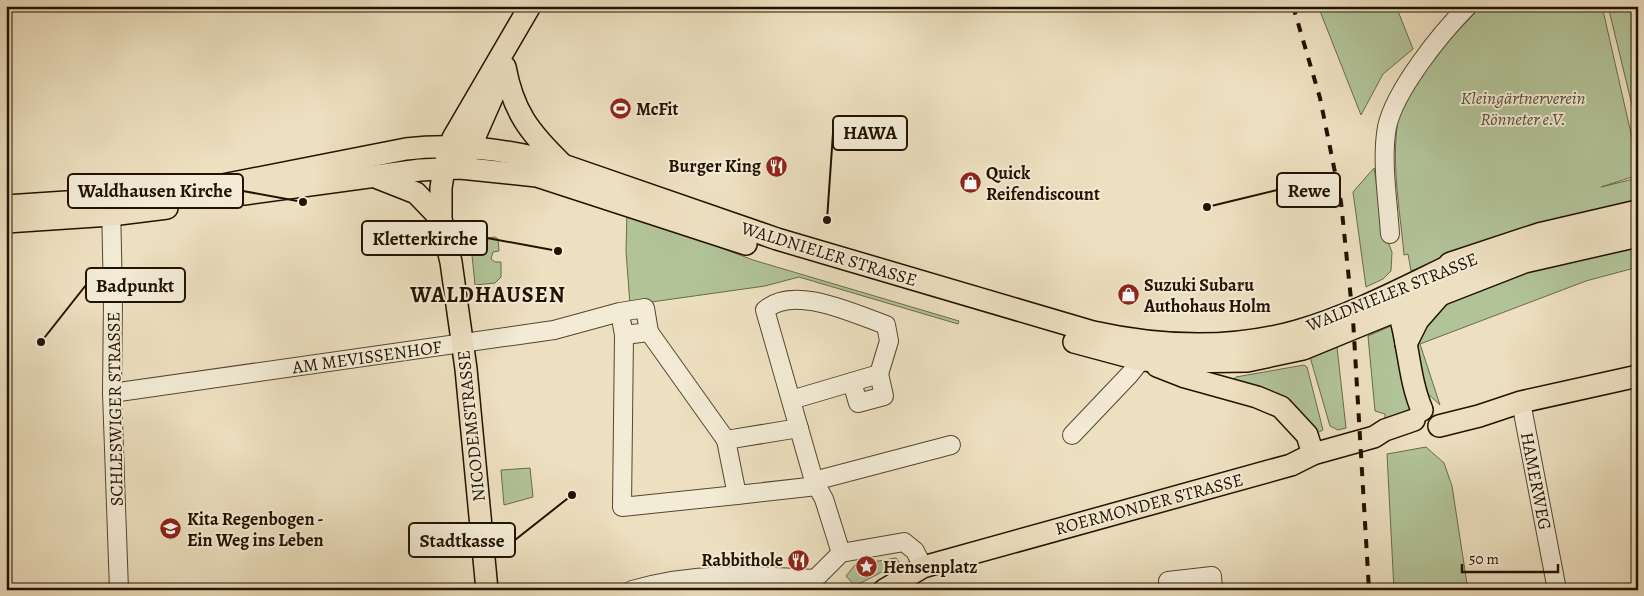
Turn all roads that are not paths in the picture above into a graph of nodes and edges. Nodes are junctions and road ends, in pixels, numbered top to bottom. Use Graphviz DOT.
graph roads {
  1 [pos="530,6"];
  2 [pos="1468,6"];
  3 [pos="510,43"];
  4 [pos="505,67"];
  5 [pos="460,147"];
  6 [pos="563,164"];
  7 [pos="452,168"];
  8 [pos="372,176"];
  9 [pos="6,206"];
  10 [pos="111,206"];
  11 [pos="1638,213"];
  12 [pos="441,219"];
  13 [pos="6,222"];
  14 [pos="1390,234"];
  15 [pos="1638,234"];
  16 [pos="452,262"];
  17 [pos="1451,265"];
  18 [pos="1442,292"];
  19 [pos="1395,302"];
  20 [pos="620,312"];
  21 [pos="649,332"];
  22 [pos="624,335"];
  23 [pos="462,343"];
  24 [pos="1406,344"];
  25 [pos="1141,360"];
  26 [pos="1638,376"];
  27 [pos="112,393"];
  28 [pos="791,400"];
  29 [pos="1521,402"];
  30 [pos="1426,420"];
  31 [pos="799,428"];
  32 [pos="1072,435"];
  33 [pos="726,440"];
  34 [pos="951,445"];
  35 [pos="1313,454"];
  36 [pos="815,483"];
  37 [pos="737,495"];
  38 [pos="841,553"];
  39 [pos="923,567"];
  40 [pos="119,590"];
  41 [pos="488,590"];
  42 [pos="632,590"];
  43 [pos="884,590"];
  44 [pos="1169,590"];
  45 [pos="1213,590"];
  46 [pos="1557,590"];
  1 -- 3 [label="main road"];
  2 -- 14 [label="street"];
  3 -- 4 [label="main road"];
  3 -- 5 [label="main road"];
  4 -- 5 [label="main road"];
  4 -- 6 [label="main road"];
  5 -- 6 [label="main road, WALDNIELER STRASSE"];
  5 -- 7 [label="main road"];
  5 -- 10 [label="main road, WALDNIELER STRASSE"];
  6 -- 19 [label="main road, WALDNIELER STRASSE"];
  7 -- 8 [label="main road, WALDNIELER STRASSE"];
  7 -- 12 [label="main road, NICODEMSTRASSE"];
  7 -- 16 [label="main road, NICODEMSTRASSE"];
  7 -- 25 [label="main road, WALDNIELER STRASSE"];
  8 -- 10 [label="main road, WALDNIELER STRASSE"];
  8 -- 12 [label="main road"];
  9 -- 10 [label="main road, WALDNIELER STRASSE"];
  10 -- 13 [label="main road, WALDNIELER STRASSE"];
  10 -- 27 [label="street, SCHLESWIGER STRASSE"];
  11 -- 17 [label="highway, WALDNIELER STRASSE"];
  12 -- 16 [label="main road, NICODEMSTRASSE"];
  15 -- 18 [label="highway, WALDNIELER STRASSE"];
  16 -- 23 [label="main road, NICODEMSTRASSE"];
  17 -- 19 [label="main road, WALDNIELER STRASSE"];
  18 -- 19 [label="main road, WALDNIELER STRASSE"];
  18 -- 24 [label="main road"];
  19 -- 24 [label="main road"];
  19 -- 25 [label="main road, WALDNIELER STRASSE"];
  20 -- 21 [label="street, AM MEVISSENHOF"];
  20 -- 22 [label="street"];
  20 -- 23 [label="street, AM MEVISSENHOF"];
  21 -- 22 [label="street"];
  21 -- 33 [label="street, AM MEVISSENHOF"];
  22 -- 37 [label="street"];
  23 -- 27 [label="street, AM MEVISSENHOF"];
  23 -- 41 [label="main road, NICODEMSTRASSE"];
  24 -- 30 [label="main road"];
  25 -- 32 [label="street"];
  25 -- 35 [label="main road"];
  26 -- 29 [label="main road, ROERMONDER STRASSE"];
  27 -- 40 [label="street, SCHLESWIGER STRASSE"];
  28 -- 28 [label="street"];
  28 -- 31 [label="street"];
  29 -- 30 [label="main road, ROERMONDER STRASSE"];
  29 -- 46 [label="street, HAMERWEG"];
  30 -- 35 [label="main road, ROERMONDER STRASSE"];
  31 -- 33 [label="street"];
  31 -- 36 [label="street"];
  33 -- 37 [label="street"];
  34 -- 36 [label="street"];
  35 -- 39 [label="main road, ROERMONDER STRASSE"];
  36 -- 37 [label="street"];
  36 -- 38 [label="street"];
  38 -- 39 [label="street"];
  38 -- 42 [label="street"];
  39 -- 43 [label="main road, ROERMONDER STRASSE"];
  44 -- 45 [label="street"];
}
